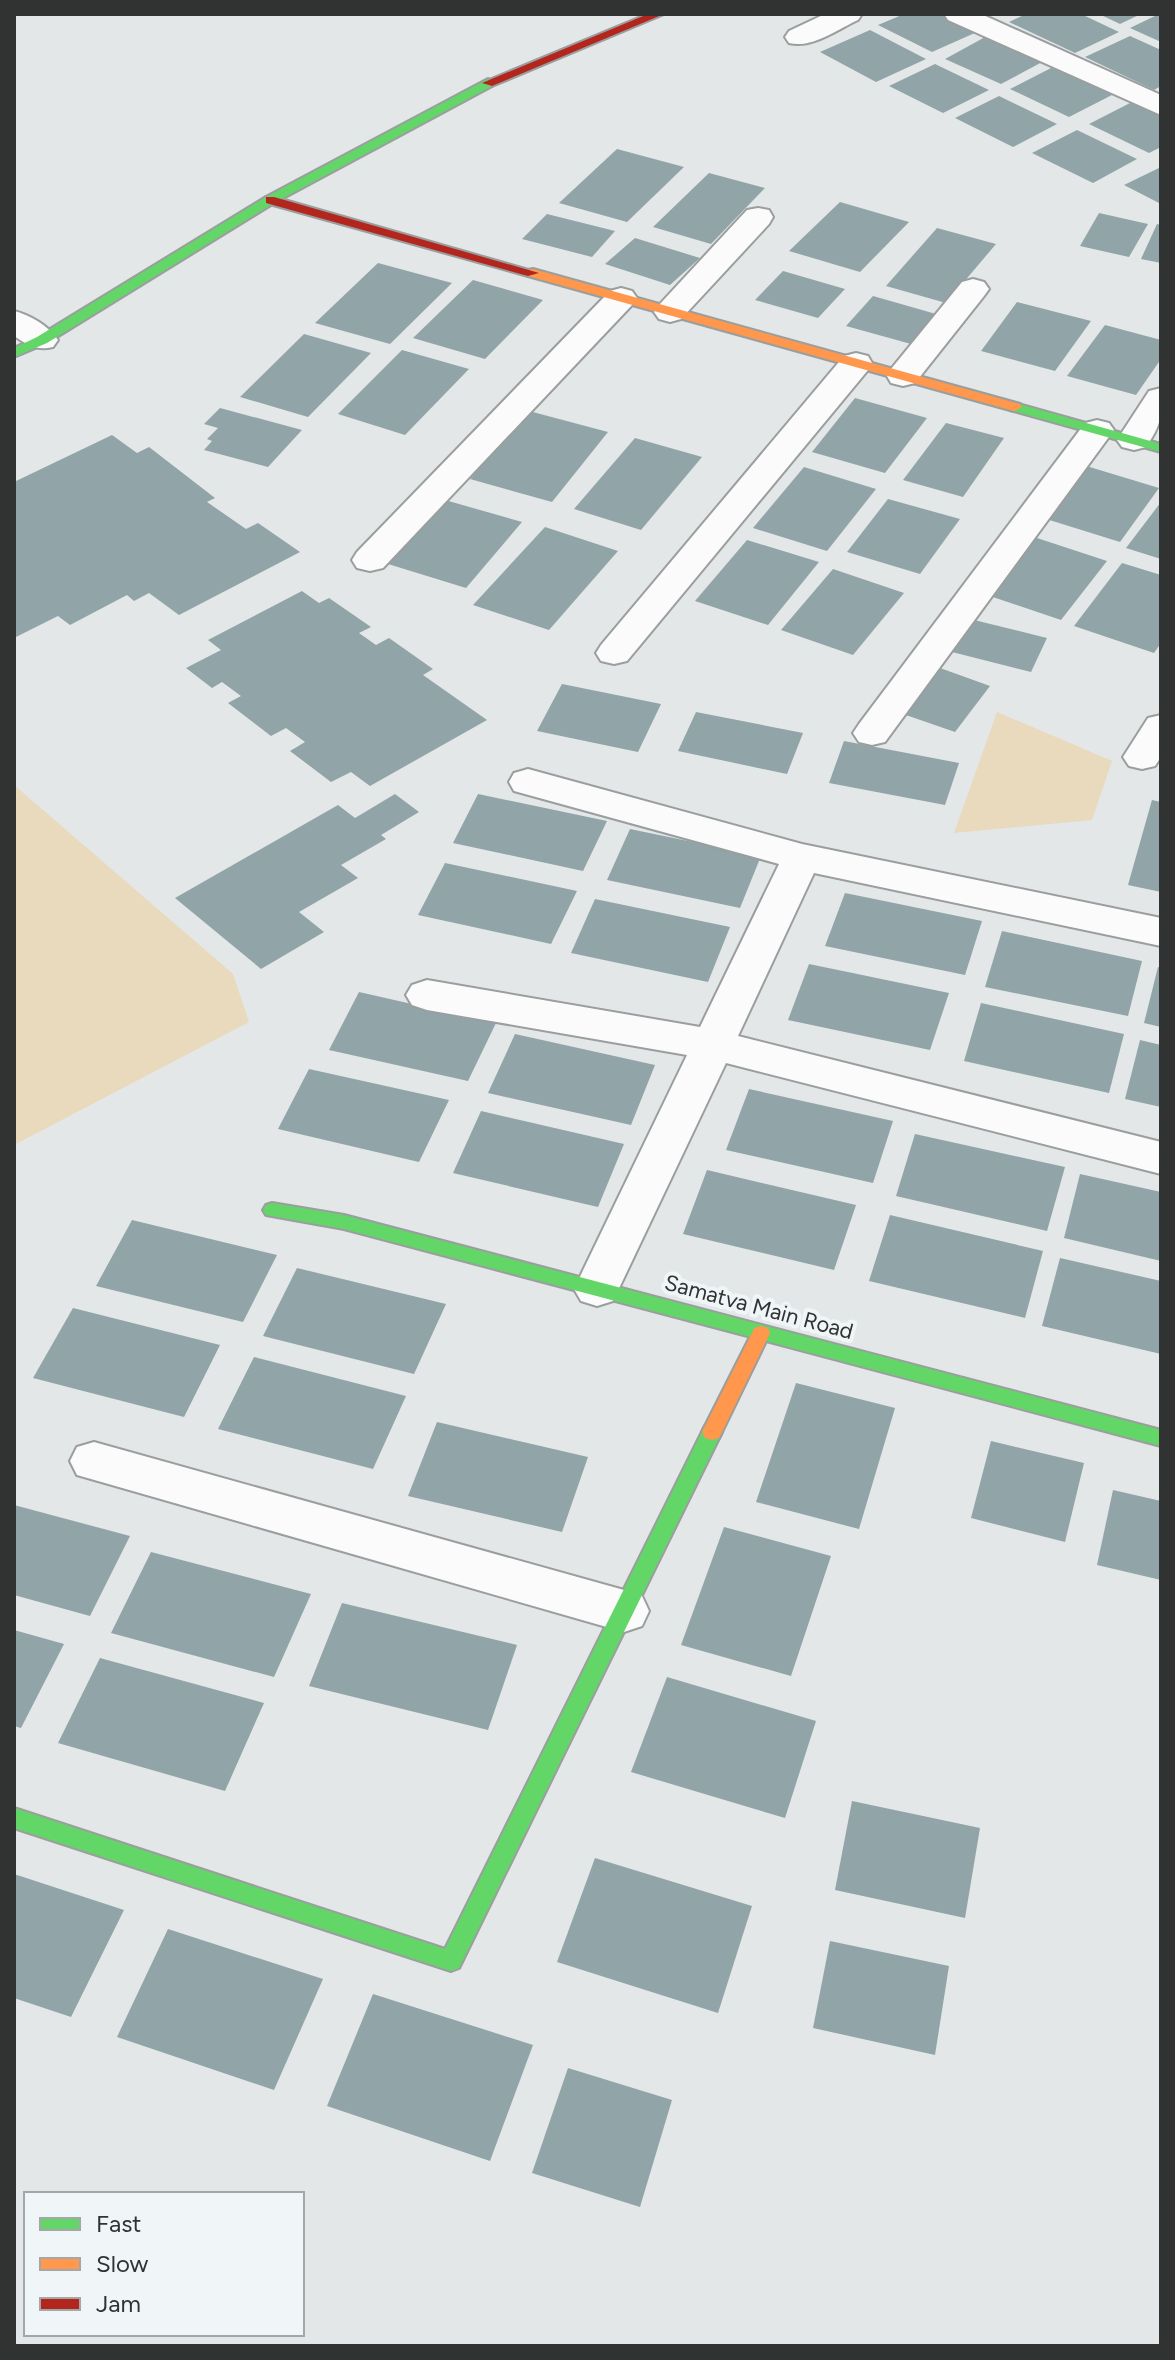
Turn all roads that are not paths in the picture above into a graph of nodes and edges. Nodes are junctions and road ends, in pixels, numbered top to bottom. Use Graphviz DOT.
graph roads {
  1 [pos="658,14"];
  2 [pos="848,14"];
  3 [pos="958,14"];
  4 [pos="799,37"];
  5 [pos="1161,106"];
  6 [pos="270,200"];
  7 [pos="758,217"];
  8 [pos="973,289"];
  9 [pos="621,298"];
  10 [pos="670,312"];
  11 [pos="14,321"];
  12 [pos="28,347"];
  13 [pos="856,363"];
  14 [pos="903,376"];
  15 [pos="1161,398"];
  16 [pos="1097,430"];
  17 [pos="1147,444"];
  18 [pos="370,560"];
  19 [pos="614,653"];
  20 [pos="872,733"];
  21 [pos="528,782"];
  22 [pos="802,857"];
  23 [pos="1161,932"];
  24 [pos="427,995"];
  25 [pos="715,1045"];
  26 [pos="1161,1158"];
  27 [pos="272,1210"];
  28 [pos="597,1289"];
  29 [pos="761,1333"];
  30 [pos="1161,1438"];
  31 [pos="94,1461"];
  32 [pos="624,1611"];
  33 [pos="14,1818"];
  1 -- 6 [label="street"];
  2 -- 4 [label="street"];
  3 -- 5 [label="street"];
  6 -- 9 [label="street"];
  6 -- 12 [label="street"];
  7 -- 10 [label="street"];
  8 -- 14 [label="street"];
  9 -- 10 [label="street"];
  9 -- 18 [label="street"];
  10 -- 13 [label="street"];
  11 -- 12 [label="street"];
  13 -- 14 [label="street"];
  13 -- 19 [label="street"];
  14 -- 16 [label="street"];
  15 -- 17 [label="street"];
  16 -- 17 [label="street"];
  16 -- 20 [label="street"];
  21 -- 22 [label="street"];
  22 -- 23 [label="street"];
  22 -- 25 [label="street"];
  24 -- 25 [label="street"];
  25 -- 26 [label="street"];
  25 -- 28 [label="street"];
  27 -- 28 [label="street, Samatva Main Road"];
  28 -- 29 [label="street, Samatva Main Road"];
  29 -- 30 [label="street, Samatva Main Road"];
  29 -- 32 [label="street"];
  31 -- 32 [label="street"];
  32 -- 33 [label="street"];
}
